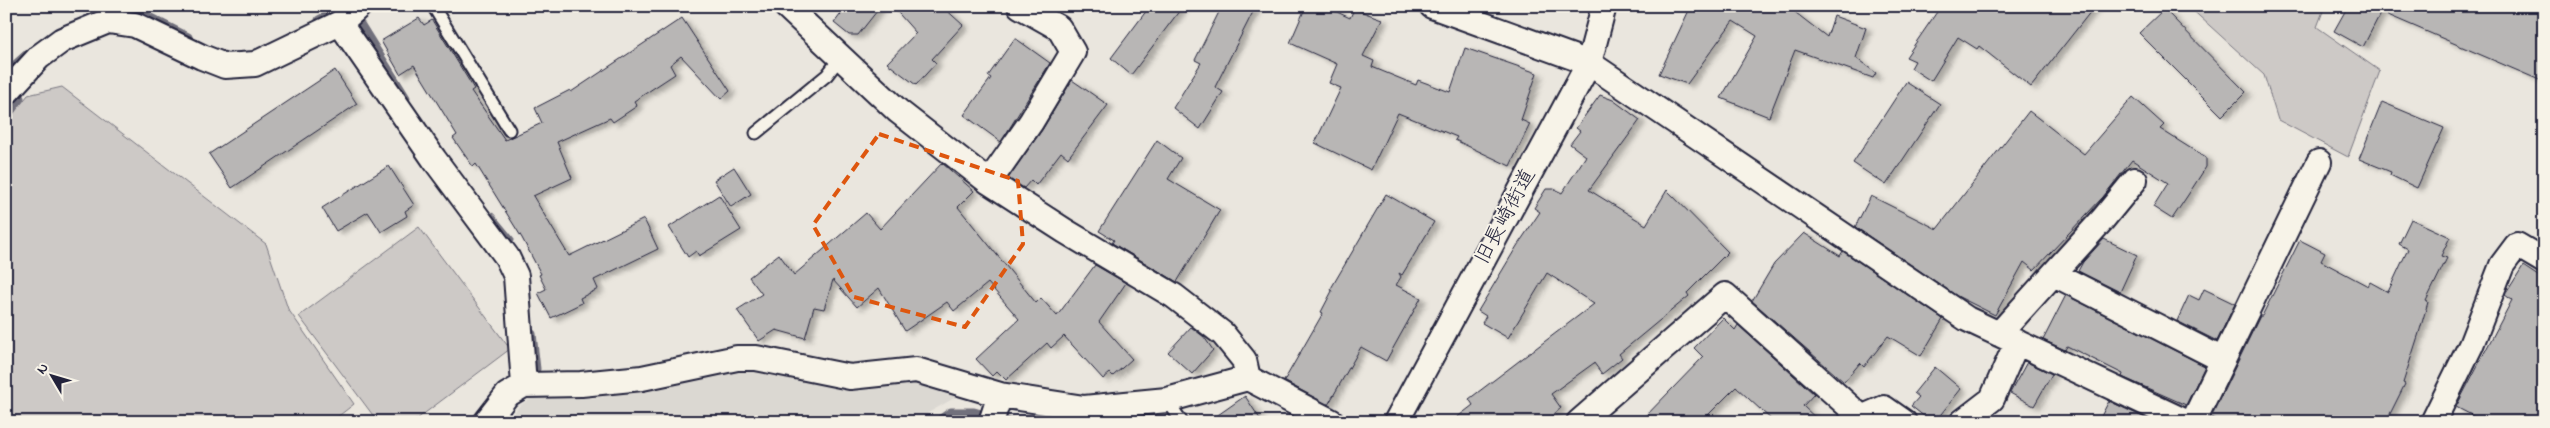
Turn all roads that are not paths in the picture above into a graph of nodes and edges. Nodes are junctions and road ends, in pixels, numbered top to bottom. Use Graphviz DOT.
graph roads {
  1 [pos="359,6"];
  2 [pos="433,6"];
  3 [pos="786,6"];
  4 [pos="1020,6"];
  5 [pos="1432,6"];
  6 [pos="1604,6"];
  7 [pos="108,14"];
  8 [pos="340,23"];
  9 [pos="840,58"];
  10 [pos="1589,63"];
  11 [pos="6,93"];
  12 [pos="509,130"];
  13 [pos="756,133"];
  14 [pos="2318,162"];
  15 [pos="2135,180"];
  16 [pos="989,182"];
  17 [pos="2544,261"];
  18 [pos="2054,274"];
  19 [pos="2008,338"];
  20 [pos="2223,360"];
  21 [pos="1248,378"];
  22 [pos="524,385"];
  23 [pos="1000,395"];
  24 [pos="1167,400"];
  25 [pos="1857,420"];
  26 [pos="2437,420"];
  27 [pos="486,422"];
  28 [pos="991,422"];
  29 [pos="1182,422"];
  30 [pos="1332,422"];
  31 [pos="1396,422"];
  32 [pos="1579,422"];
  33 [pos="1904,422"];
  34 [pos="1962,422"];
  35 [pos="2186,422"];
  36 [pos="2194,422"];
  1 -- 8 [label="street"];
  2 -- 12 [label="lane"];
  3 -- 9 [label="street"];
  4 -- 16 [label="street"];
  5 -- 10 [label="street"];
  6 -- 10 [label="street, 旧長崎街道"];
  7 -- 8 [label="street"];
  7 -- 11 [label="street"];
  8 -- 22 [label="street"];
  9 -- 13 [label="lane"];
  9 -- 16 [label="street"];
  10 -- 19 [label="street"];
  10 -- 31 [label="street, 旧長崎街道"];
  14 -- 20 [label="street"];
  15 -- 18 [label="street"];
  16 -- 21 [label="street"];
  17 -- 26 [label="street"];
  18 -- 19 [label="street"];
  18 -- 20 [label="street"];
  19 -- 34 [label="street"];
  19 -- 35 [label="street"];
  20 -- 36 [label="street"];
  21 -- 24 [label="street"];
  21 -- 30 [label="street"];
  22 -- 23 [label="street"];
  22 -- 27 [label="street"];
  23 -- 24 [label="street"];
  23 -- 28 [label="street"];
  24 -- 29 [label="lane"];
  25 -- 32 [label="street"];
  25 -- 33 [label="street"];
}
